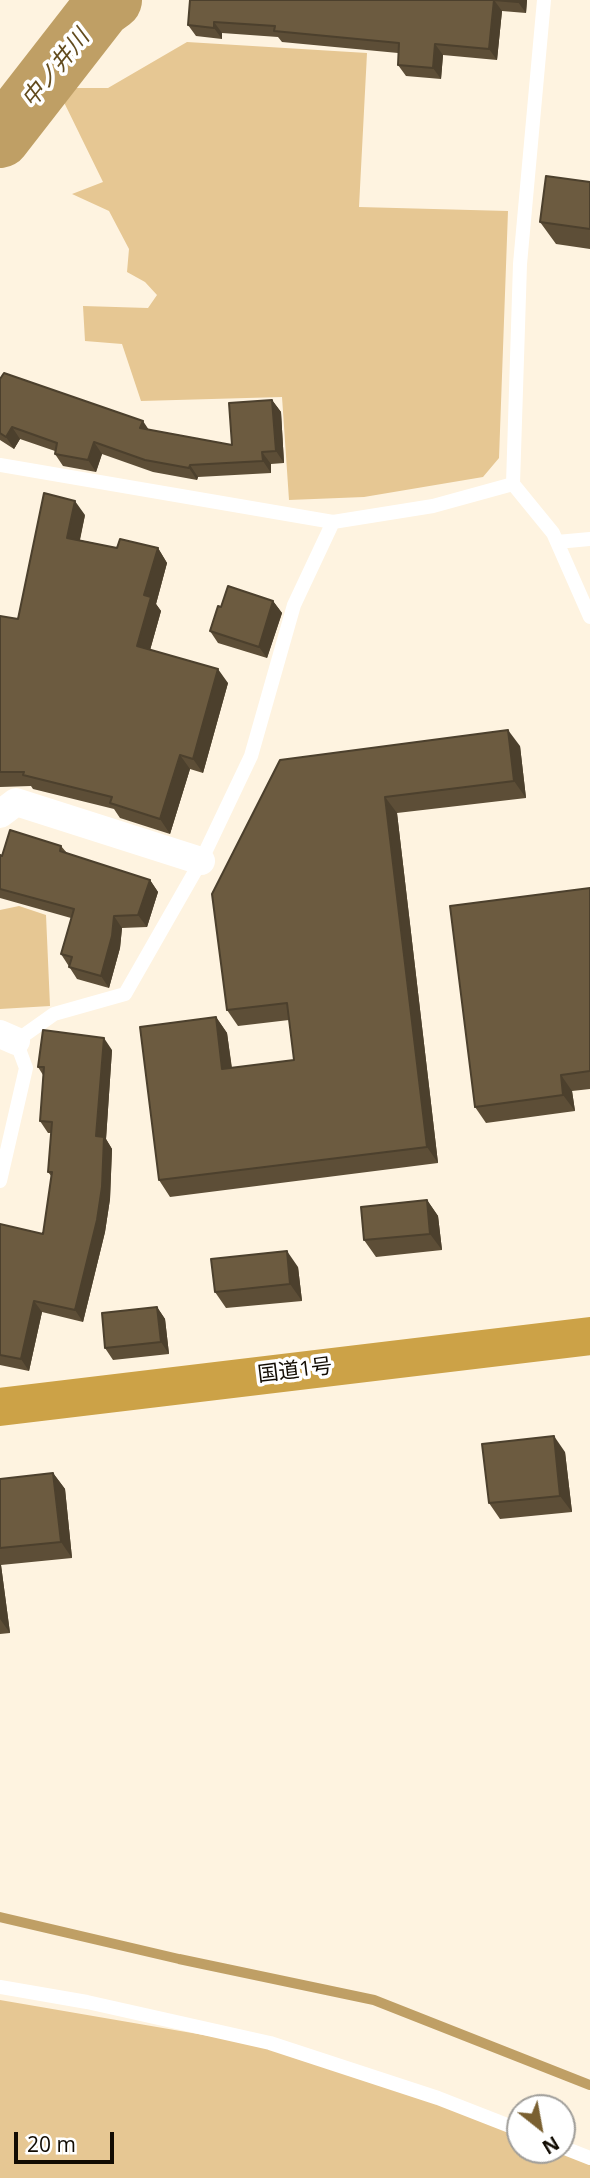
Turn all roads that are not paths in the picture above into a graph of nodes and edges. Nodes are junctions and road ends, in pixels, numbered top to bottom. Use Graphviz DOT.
graph roads {
  1 [pos="544,0"];
  2 [pos="0,465"];
  3 [pos="513,484"];
  4 [pos="333,522"];
  5 [pos="590,539"];
  6 [pos="557,542"];
  7 [pos="590,617"];
  8 [pos="0,814"];
  9 [pos="201,861"];
  10 [pos="8,1038"];
  11 [pos="0,1181"];
  12 [pos="590,1336"];
  13 [pos="0,1407"];
  14 [pos="0,1987"];
  15 [pos="506,2125"];
  1 -- 3 [label="lane"];
  2 -- 4 [label="lane"];
  3 -- 4 [label="lane"];
  3 -- 6 [label="lane"];
  4 -- 9 [label="lane"];
  5 -- 6 [label="lane"];
  6 -- 7 [label="lane"];
  8 -- 9 [label="street"];
  9 -- 10 [label="lane"];
  10 -- 11 [label="lane"];
  12 -- 13 [label="highway, 国道1号"];
  14 -- 15 [label="lane"];
}
